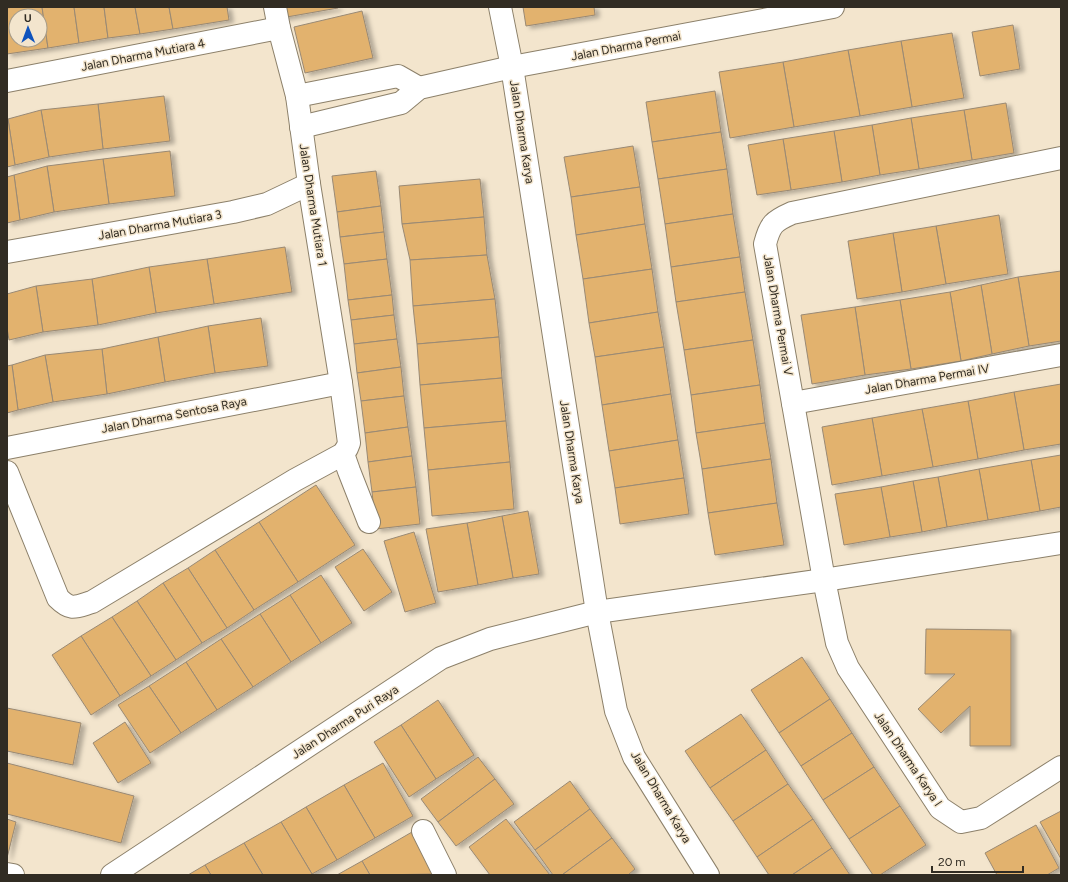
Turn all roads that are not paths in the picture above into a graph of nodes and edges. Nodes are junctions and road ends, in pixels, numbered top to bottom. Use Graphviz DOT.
graph roads {
  1 [pos="500,7"];
  2 [pos="833,7"];
  3 [pos="735,16"];
  4 [pos="277,17"];
  5 [pos="512,67"];
  6 [pos="7,81"];
  7 [pos="419,88"];
  8 [pos="297,96"];
  9 [pos="301,127"];
  10 [pos="1061,158"];
  11 [pos="309,184"];
  12 [pos="7,252"];
  13 [pos="1061,355"];
  14 [pos="341,382"];
  15 [pos="793,403"];
  16 [pos="7,448"];
  17 [pos="343,454"];
  18 [pos="7,472"];
  19 [pos="369,522"];
  20 [pos="1061,543"];
  21 [pos="824,580"];
  22 [pos="597,612"];
  23 [pos="1061,767"];
  24 [pos="423,831"];
  25 [pos="7,874"];
  26 [pos="13,875"];
  27 [pos="112,875"];
  28 [pos="445,875"];
  29 [pos="708,875"];
  1 -- 5 [label="street, Jalan Dharma Karya"];
  2 -- 3 [label="street, Jalan Dharma Permai"];
  3 -- 5 [label="street, Jalan Dharma Permai"];
  4 -- 6 [label="street, Jalan Dharma Mutiara 4"];
  4 -- 8 [label="street, Jalan Dharma Mutiara 1"];
  5 -- 7 [label="street, Jalan Dharma Permai"];
  5 -- 22 [label="street, Jalan Dharma Karya"];
  7 -- 8 [label="street"];
  7 -- 9 [label="street, Jalan Dharma Permai"];
  8 -- 9 [label="street, Jalan Dharma Mutiara 1"];
  9 -- 11 [label="street, Jalan Dharma Mutiara 1"];
  10 -- 15 [label="street, Jalan Dharma Permai V"];
  11 -- 12 [label="street, Jalan Dharma Mutiara 3"];
  11 -- 14 [label="street, Jalan Dharma Mutiara 1"];
  13 -- 15 [label="street, Jalan Dharma Permai IV"];
  14 -- 16 [label="street, Jalan Dharma Sentosa Raya"];
  14 -- 17 [label="street, Jalan Dharma Mutiara 1"];
  15 -- 21 [label="street, Jalan Dharma Permai V"];
  17 -- 18 [label="street"];
  17 -- 19 [label="street"];
  20 -- 21 [label="street"];
  21 -- 22 [label="street"];
  21 -- 23 [label="street, Jalan Dharma Karya I"];
  22 -- 27 [label="street, Jalan Dharma Puri Raya"];
  22 -- 29 [label="street, Jalan Dharma Karya"];
  24 -- 28 [label="street"];
  25 -- 26 [label="street"];
}
